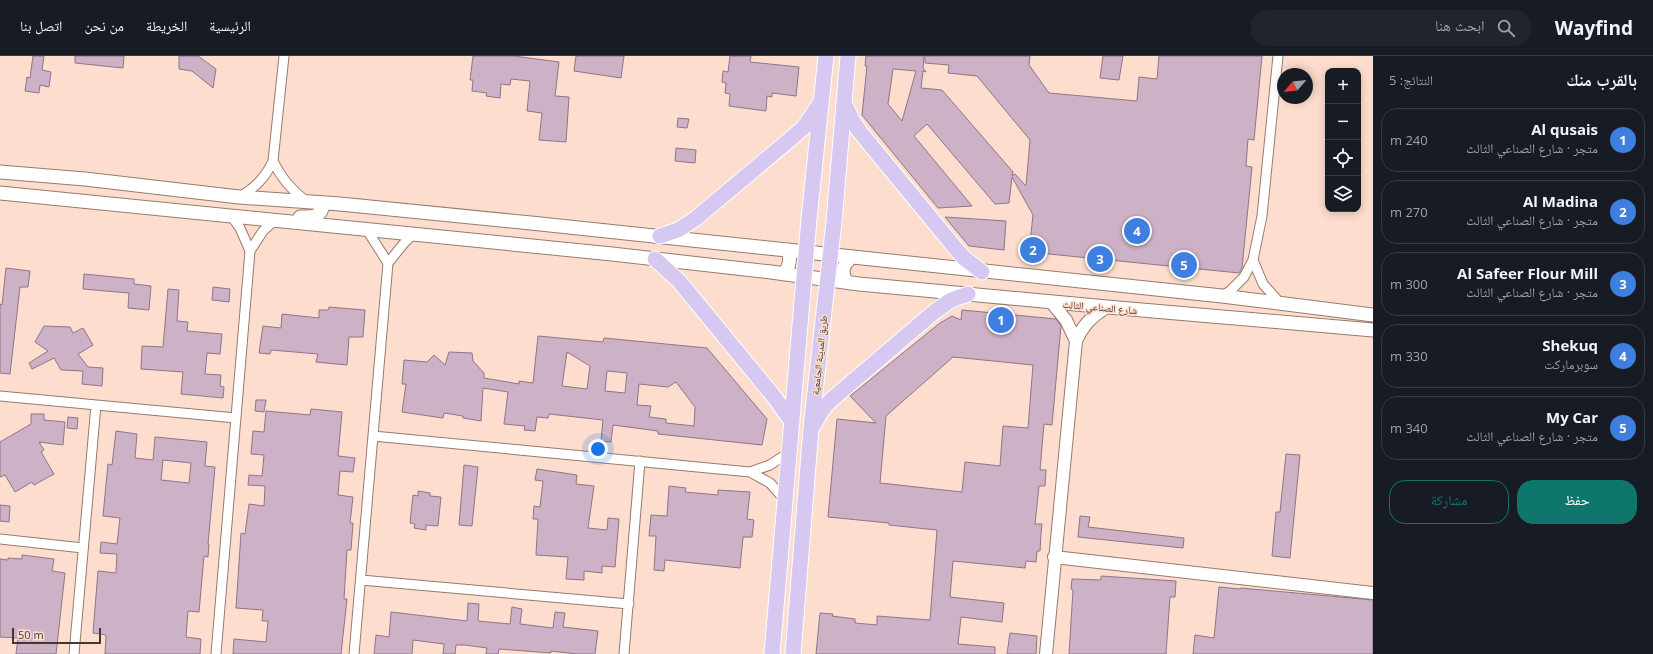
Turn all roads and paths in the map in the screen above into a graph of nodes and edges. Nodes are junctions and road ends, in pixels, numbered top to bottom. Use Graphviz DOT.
graph roads {
  1 [pos="284,56"];
  2 [pos="826,56"];
  3 [pos="848,56"];
  4 [pos="1278,56"];
  5 [pos="821,102"];
  6 [pos="844,102"];
  7 [pos="273,161"];
  8 [pos="0,172"];
  9 [pos="0,193"];
  10 [pos="239,197"];
  11 [pos="307,202"];
  12 [pos="323,203"];
  13 [pos="232,217"];
  14 [pos="274,221"];
  15 [pos="808,228"];
  16 [pos="367,230"];
  17 [pos="833,230"];
  18 [pos="414,234"];
  19 [pos="660,236"];
  20 [pos="788,250"];
  21 [pos="250,251"];
  22 [pos="806,252"];
  23 [pos="830,255"];
  24 [pos="851,258"];
  25 [pos="655,259"];
  26 [pos="1253,260"];
  27 [pos="388,262"];
  28 [pos="982,272"];
  29 [pos="784,274"];
  30 [pos="804,276"];
  31 [pos="827,280"];
  32 [pos="847,282"];
  33 [pos="968,294"];
  34 [pos="1222,296"];
  35 [pos="802,297"];
  36 [pos="824,302"];
  37 [pos="1051,302"];
  38 [pos="1280,303"];
  39 [pos="1373,306"];
  40 [pos="1107,307"];
  41 [pos="1349,313"];
  42 [pos="1373,315"];
  43 [pos="1373,330"];
  44 [pos="1076,341"];
  45 [pos="0,396"];
  46 [pos="96,405"];
  47 [pos="236,418"];
  48 [pos="792,422"];
  49 [pos="811,428"];
  50 [pos="373,436"];
  51 [pos="788,453"];
  52 [pos="640,462"];
  53 [pos="750,472"];
  54 [pos="785,500"];
  55 [pos="0,539"];
  56 [pos="83,548"];
  57 [pos="1054,557"];
  58 [pos="361,580"];
  59 [pos="1373,593"];
  60 [pos="629,604"];
  61 [pos="74,654"];
  62 [pos="216,654"];
  63 [pos="354,654"];
  64 [pos="624,654"];
  65 [pos="772,654"];
  66 [pos="793,654"];
  67 [pos="1046,654"];
  1 -- 7 [label="street"];
  2 -- 5 [label="main road, طريق المدينة الجامعية"];
  3 -- 6 [label="main road, طريق المدينة الجامعية"];
  4 -- 26 [label="street"];
  5 -- 15 [label="main road, طريق المدينة الجامعية"];
  5 -- 19 [label="main road"];
  6 -- 17 [label="main road, طريق المدينة الجامعية"];
  6 -- 28 [label="main road"];
  7 -- 10 [label="street"];
  7 -- 11 [label="street"];
  8 -- 10 [label="main road"];
  9 -- 13 [label="main road, شارع الصناعي الثالث"];
  10 -- 11 [label="main road"];
  11 -- 12 [label="main road"];
  12 -- 14 [label="main road"];
  12 -- 19 [label="main road"];
  13 -- 14 [label="main road, شارع الصناعي الثالث"];
  13 -- 21 [label="street"];
  14 -- 16 [label="main road, شارع الصناعي الثالث"];
  14 -- 21 [label="street"];
  15 -- 17 [label="main road"];
  15 -- 22 [label="main road, طريق المدينة الجامعية"];
  16 -- 18 [label="main road, شارع الصناعي الثالث"];
  16 -- 27 [label="street"];
  17 -- 23 [label="main road, طريق المدينة الجامعية"];
  18 -- 25 [label="main road, شارع الصناعي الثالث"];
  18 -- 27 [label="street"];
  19 -- 20 [label="main road"];
  20 -- 22 [label="main road"];
  20 -- 29 [label="main road"];
  21 -- 47 [label="street"];
  22 -- 23 [label="main road"];
  22 -- 30 [label="main road, طريق المدينة الجامعية"];
  23 -- 24 [label="main road"];
  23 -- 31 [label="main road, طريق المدينة الجامعية"];
  24 -- 28 [label="main road"];
  24 -- 32 [label="main road"];
  25 -- 29 [label="main road, شارع الصناعي الثالث"];
  25 -- 48 [label="main road"];
  26 -- 34 [label="street"];
  26 -- 38 [label="street"];
  27 -- 50 [label="street"];
  28 -- 34 [label="main road"];
  29 -- 30 [label="main road, شارع الصناعي الثالث"];
  30 -- 31 [label="main road, شارع الصناعي الثالث"];
  30 -- 35 [label="main road, طريق المدينة الجامعية"];
  31 -- 32 [label="main road, شارع الصناعي الثالث"];
  31 -- 36 [label="main road, طريق المدينة الجامعية"];
  32 -- 33 [label="main road, شارع الصناعي الثالث"];
  33 -- 37 [label="main road, شارع الصناعي الثالث"];
  33 -- 49 [label="main road"];
  34 -- 38 [label="main road"];
  35 -- 36 [label="main road"];
  35 -- 48 [label="main road, طريق المدينة الجامعية"];
  36 -- 49 [label="main road, طريق المدينة الجامعية"];
  37 -- 40 [label="main road, شارع الصناعي الثالث"];
  37 -- 44 [label="street"];
  38 -- 41 [label="main road"];
  39 -- 41 [label="main road"];
  40 -- 43 [label="main road, شارع الصناعي الثالث"];
  40 -- 44 [label="street"];
  41 -- 42 [label="main road"];
  44 -- 57 [label="street"];
  45 -- 46 [label="street"];
  46 -- 47 [label="street"];
  46 -- 56 [label="street"];
  47 -- 62 [label="street"];
  48 -- 51 [label="main road, طريق المدينة الجامعية"];
  49 -- 66 [label="main road, طريق المدينة الجامعية"];
  50 -- 52 [label="street"];
  50 -- 58 [label="street"];
  51 -- 53 [label="street"];
  51 -- 54 [label="main road, طريق المدينة الجامعية"];
  52 -- 53 [label="street"];
  52 -- 60 [label="street"];
  53 -- 54 [label="street"];
  54 -- 65 [label="main road, طريق المدينة الجامعية"];
  55 -- 56 [label="street"];
  56 -- 61 [label="street"];
  57 -- 59 [label="street"];
  57 -- 67 [label="street"];
  58 -- 60 [label="street"];
  58 -- 63 [label="street"];
  60 -- 64 [label="street"];
}
